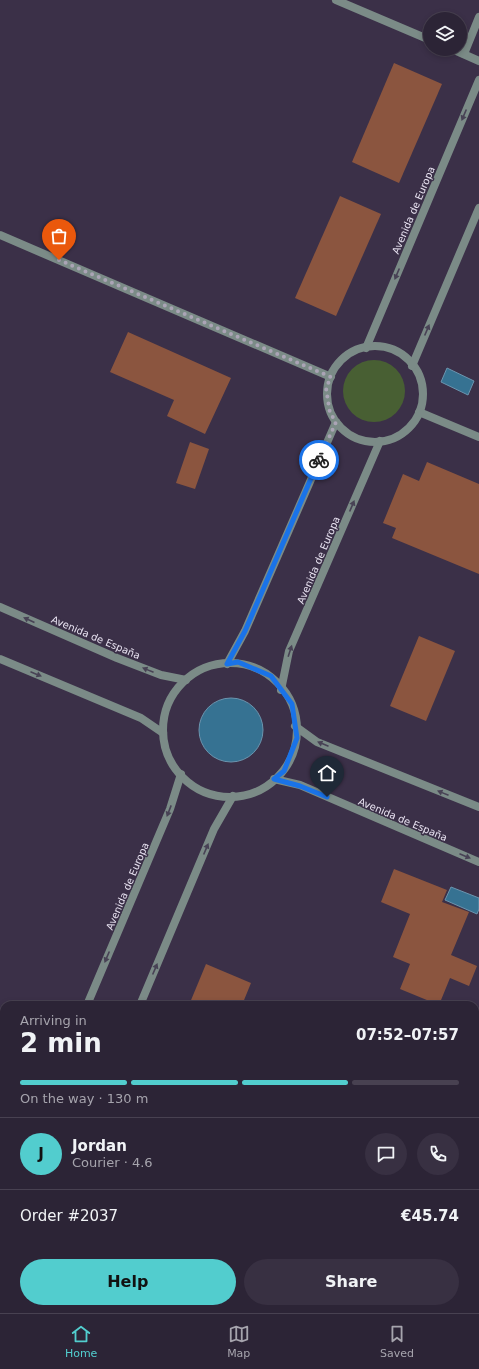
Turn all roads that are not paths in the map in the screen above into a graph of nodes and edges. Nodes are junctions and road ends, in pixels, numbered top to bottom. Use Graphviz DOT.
graph roads {
  1 [pos="336,0"];
  2 [pos="479,17"];
  3 [pos="423,37"];
  4 [pos="467,47"];
  5 [pos="467,55"];
  6 [pos="479,61"];
  7 [pos="479,80"];
  8 [pos="479,208"];
  9 [pos="0,235"];
  10 [pos="366,348"];
  11 [pos="412,366"];
  12 [pos="331,377"];
  13 [pos="419,412"];
  14 [pos="336,422"];
  15 [pos="479,437"];
  16 [pos="380,441"];
  17 [pos="0,607"];
  18 [pos="0,659"];
  19 [pos="227,664"];
  20 [pos="186,680"];
  21 [pos="281,690"];
  22 [pos="295,726"];
  23 [pos="163,733"];
  24 [pos="181,774"];
  25 [pos="274,779"];
  26 [pos="233,796"];
  27 [pos="479,808"];
  28 [pos="479,862"];
  29 [pos="89,1001"];
  30 [pos="142,1001"];
  1 -- 3 [label="street"];
  2 -- 4 [label="street"];
  5 -- 6 [label="street"];
  7 -- 10 [label="street, Avenida de Europa, one-way"];
  11 -- 8 [label="street, one-way"];
  9 -- 12 [label="street"];
  10 -- 11 [label="street"];
  10 -- 12 [label="street"];
  11 -- 13 [label="street"];
  12 -- 14 [label="street"];
  13 -- 15 [label="street"];
  13 -- 16 [label="street"];
  14 -- 16 [label="street"];
  14 -- 19 [label="street"];
  21 -- 16 [label="street, Avenida de Europa, one-way"];
  20 -- 17 [label="street, Avenida de España, one-way"];
  18 -- 23 [label="street, one-way"];
  19 -- 20 [label="street"];
  19 -- 21 [label="street"];
  20 -- 23 [label="street"];
  21 -- 22 [label="street"];
  22 -- 25 [label="street"];
  27 -- 22 [label="street, one-way"];
  23 -- 24 [label="street"];
  24 -- 26 [label="street"];
  24 -- 29 [label="street, Avenida de Europa, one-way"];
  25 -- 26 [label="street"];
  25 -- 28 [label="street, Avenida de España, one-way"];
  30 -- 26 [label="street, one-way"];
}
